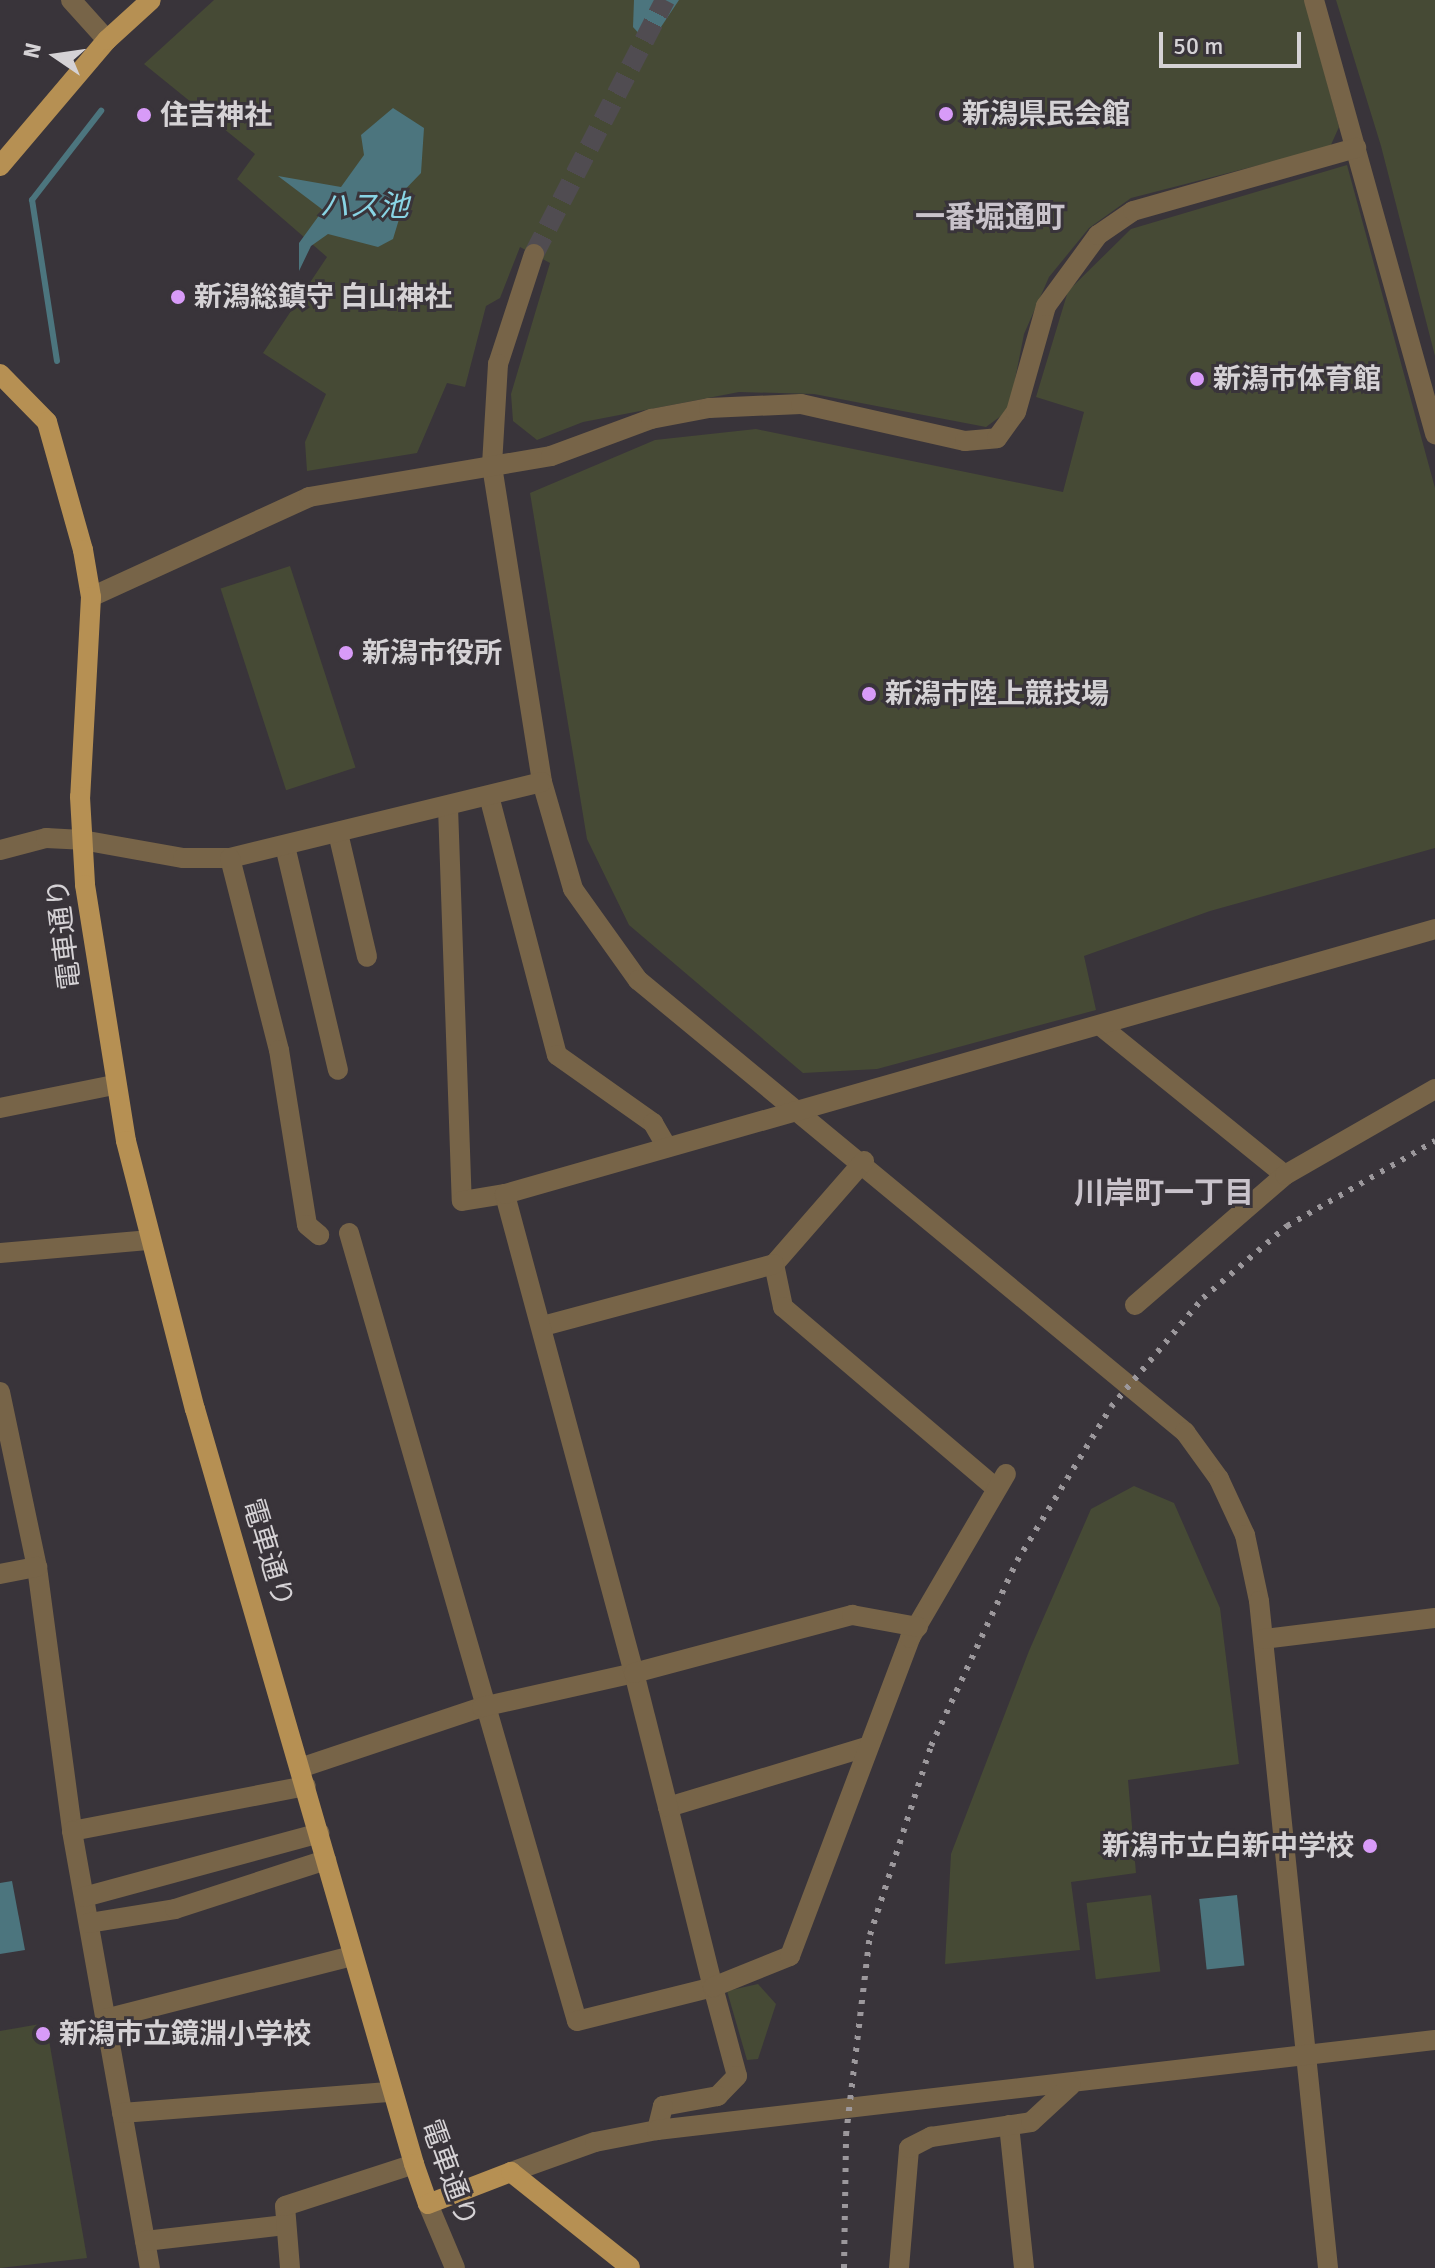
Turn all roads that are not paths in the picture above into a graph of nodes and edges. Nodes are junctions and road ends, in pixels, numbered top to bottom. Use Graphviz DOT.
graph roads {
  1 [pos="71,0"];
  2 [pos="151,0"];
  3 [pos="1314,0"];
  4 [pos="107,40"];
  5 [pos="1356,148"];
  6 [pos="0,166"];
  7 [pos="534,254"];
  8 [pos="0,374"];
  9 [pos="1435,434"];
  10 [pos="492,466"];
  11 [pos="91,597"];
  12 [pos="542,782"];
  13 [pos="489,796"];
  14 [pos="448,807"];
  15 [pos="338,833"];
  16 [pos="82,840"];
  17 [pos="285,846"];
  18 [pos="0,850"];
  19 [pos="230,858"];
  20 [pos="1435,929"];
  21 [pos="367,957"];
  22 [pos="1102,1027"];
  23 [pos="338,1070"];
  24 [pos="114,1085"];
  25 [pos="1435,1089"];
  26 [pos="0,1108"];
  27 [pos="803,1109"];
  28 [pos="667,1147"];
  29 [pos="864,1161"];
  30 [pos="1285,1175"];
  31 [pos="505,1194"];
  32 [pos="349,1233"];
  33 [pos="319,1235"];
  34 [pos="150,1240"];
  35 [pos="0,1253"];
  36 [pos="774,1264"];
  37 [pos="1135,1305"];
  38 [pos="543,1326"];
  39 [pos="0,1392"];
  40 [pos="37,1567"];
  41 [pos="0,1574"];
  42 [pos="1435,1618"];
  43 [pos="918,1627"];
  44 [pos="1264,1639"];
  45 [pos="634,1673"];
  46 [pos="482,1707"];
  47 [pos="866,1747"];
  48 [pos="303,1777"];
  49 [pos="668,1807"];
  50 [pos="72,1831"];
  51 [pos="319,1833"];
  52 [pos="326,1860"];
  53 [pos="84,1897"];
  54 [pos="89,1923"];
  55 [pos="352,1956"];
  56 [pos="713,1987"];
  57 [pos="105,2019"];
  58 [pos="1435,2040"];
  59 [pos="1307,2056"];
  60 [pos="1071,2085"];
  61 [pos="391,2092"];
  62 [pos="122,2113"];
  63 [pos="1009,2125"];
  64 [pos="657,2130"];
  65 [pos="414,2164"];
  66 [pos="511,2172"];
  67 [pos="428,2204"];
  68 [pos="285,2225"];
  69 [pos="145,2241"];
  70 [pos="450,2267"];
  71 [pos="630,2267"];
  72 [pos="150,2268"];
  73 [pos="290,2268"];
  74 [pos="899,2268"];
  75 [pos="1024,2268"];
  76 [pos="1328,2268"];
  1 -- 4 [label="street"];
  2 -- 4 [label="main road"];
  3 -- 5 [label="street"];
  4 -- 6 [label="main road"];
  5 -- 9 [label="street"];
  5 -- 10 [label="street"];
  7 -- 10 [label="street"];
  8 -- 11 [label="main road, 電車通り"];
  10 -- 11 [label="street"];
  10 -- 12 [label="street"];
  11 -- 16 [label="main road, 電車通り"];
  12 -- 13 [label="street"];
  12 -- 27 [label="street"];
  13 -- 14 [label="street"];
  13 -- 28 [label="street"];
  14 -- 15 [label="street"];
  14 -- 31 [label="street"];
  15 -- 17 [label="street"];
  15 -- 21 [label="street"];
  16 -- 18 [label="street"];
  16 -- 19 [label="street"];
  16 -- 24 [label="main road, 電車通り"];
  17 -- 19 [label="street"];
  17 -- 23 [label="street"];
  19 -- 33 [label="street"];
  20 -- 22 [label="street"];
  22 -- 27 [label="street"];
  22 -- 30 [label="street"];
  24 -- 26 [label="street"];
  24 -- 34 [label="main road, 電車通り"];
  25 -- 30 [label="street"];
  27 -- 28 [label="street"];
  27 -- 29 [label="street"];
  28 -- 31 [label="street"];
  29 -- 36 [label="street"];
  29 -- 44 [label="street"];
  30 -- 37 [label="street"];
  31 -- 38 [label="street"];
  32 -- 46 [label="street"];
  34 -- 35 [label="street"];
  34 -- 48 [label="main road, 電車通り"];
  36 -- 38 [label="street"];
  36 -- 43 [label="street"];
  38 -- 45 [label="street"];
  39 -- 40 [label="street"];
  40 -- 41 [label="street"];
  40 -- 50 [label="street"];
  42 -- 44 [label="street"];
  43 -- 45 [label="street"];
  43 -- 47 [label="street"];
  44 -- 59 [label="street"];
  45 -- 46 [label="street"];
  45 -- 49 [label="street"];
  46 -- 48 [label="street"];
  46 -- 56 [label="street"];
  47 -- 49 [label="street"];
  47 -- 56 [label="street"];
  48 -- 50 [label="street"];
  48 -- 51 [label="main road, 電車通り"];
  49 -- 56 [label="street"];
  50 -- 53 [label="street"];
  51 -- 52 [label="main road, 電車通り"];
  51 -- 53 [label="street"];
  52 -- 54 [label="street"];
  52 -- 55 [label="main road, 電車通り"];
  53 -- 54 [label="street"];
  54 -- 57 [label="street"];
  55 -- 57 [label="street"];
  55 -- 61 [label="main road, 電車通り"];
  56 -- 64 [label="street"];
  57 -- 62 [label="street"];
  58 -- 59 [label="street"];
  59 -- 60 [label="street"];
  59 -- 76 [label="street"];
  60 -- 63 [label="street"];
  60 -- 64 [label="street"];
  61 -- 62 [label="street"];
  61 -- 65 [label="main road, 電車通り"];
  62 -- 69 [label="street"];
  63 -- 74 [label="street"];
  63 -- 75 [label="street"];
  64 -- 66 [label="street"];
  65 -- 67 [label="main road, 電車通り"];
  65 -- 68 [label="street"];
  66 -- 67 [label="main road"];
  66 -- 71 [label="main road"];
  67 -- 70 [label="street, 電車通り"];
  68 -- 69 [label="street"];
  68 -- 73 [label="street"];
  69 -- 72 [label="street"];
}
